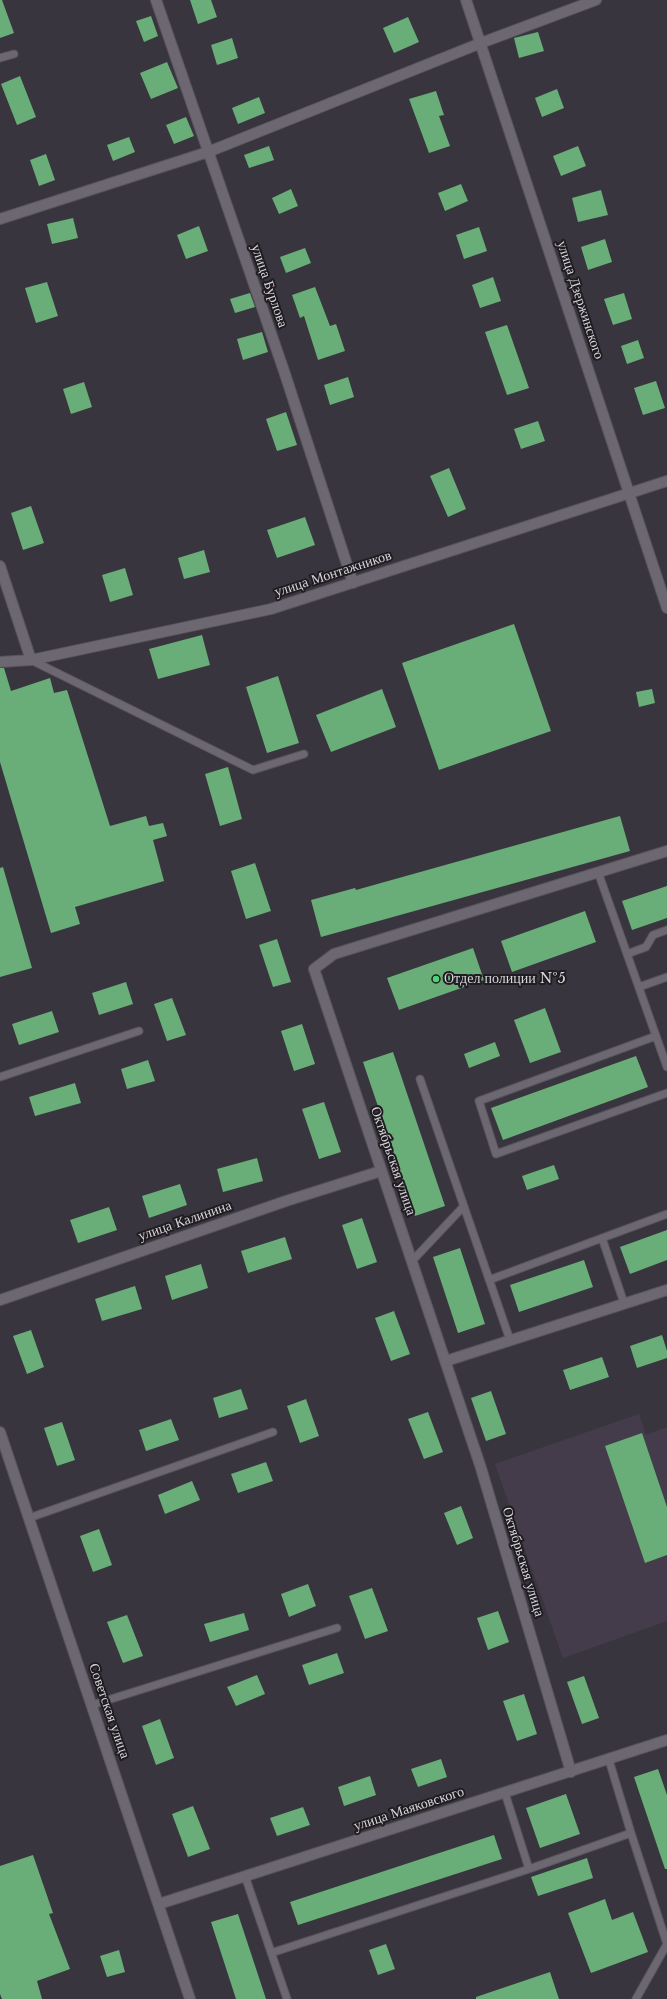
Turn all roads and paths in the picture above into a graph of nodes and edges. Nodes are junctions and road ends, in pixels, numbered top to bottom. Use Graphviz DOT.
graph roads {
  1 [pos="156,0"];
  2 [pos="466,0"];
  3 [pos="596,0"];
  4 [pos="481,43"];
  5 [pos="14,54"];
  6 [pos="0,58"];
  7 [pos="208,152"];
  8 [pos="0,219"];
  9 [pos="667,481"];
  10 [pos="629,494"];
  11 [pos="0,566"];
  12 [pos="353,583"];
  13 [pos="667,608"];
  14 [pos="31,660"];
  15 [pos="0,662"];
  16 [pos="304,754"];
  17 [pos="667,851"];
  18 [pos="598,872"];
  19 [pos="667,930"];
  20 [pos="627,954"];
  21 [pos="667,977"];
  22 [pos="639,987"];
  23 [pos="139,1030"];
  24 [pos="656,1036"];
  25 [pos="667,1067"];
  26 [pos="0,1077"];
  27 [pos="420,1079"];
  28 [pos="667,1093"];
  29 [pos="380,1171"];
  30 [pos="464,1206"];
  31 [pos="667,1214"];
  32 [pos="602,1238"];
  33 [pos="413,1260"];
  34 [pos="489,1280"];
  35 [pos="667,1290"];
  36 [pos="0,1300"];
  37 [pos="624,1303"];
  38 [pos="510,1340"];
  39 [pos="446,1361"];
  40 [pos="0,1432"];
  41 [pos="273,1432"];
  42 [pos="29,1518"];
  43 [pos="337,1628"];
  44 [pos="92,1705"];
  45 [pos="667,1740"];
  46 [pos="609,1760"];
  47 [pos="571,1772"];
  48 [pos="505,1793"];
  49 [pos="631,1833"];
  50 [pos="529,1869"];
  51 [pos="245,1876"];
  52 [pos="158,1904"];
  53 [pos="271,1953"];
  54 [pos="190,1999"];
  55 [pos="287,1999"];
  56 [pos="636,1999"];
  1 -- 7 [label="street, улица Бурлова"];
  2 -- 4 [label="street, улица Дзержинского"];
  3 -- 4 [label="street"];
  4 -- 7 [label="street"];
  4 -- 10 [label="street, улица Дзержинского"];
  5 -- 6 [label="lane"];
  7 -- 8 [label="street"];
  7 -- 12 [label="street, улица Бурлова"];
  9 -- 10 [label="street, улица Монтажников"];
  10 -- 12 [label="street, улица Монтажников"];
  10 -- 13 [label="street, улица Дзержинского"];
  11 -- 14 [label="street"];
  12 -- 14 [label="street, улица Монтажников"];
  14 -- 15 [label="street, улица Монтажников"];
  14 -- 16 [label="lane"];
  17 -- 18 [label="street"];
  18 -- 20 [label="lane"];
  18 -- 29 [label="street, Октябрьская улица"];
  19 -- 20 [label="lane"];
  20 -- 22 [label="lane"];
  21 -- 22 [label="lane"];
  22 -- 24 [label="lane"];
  23 -- 26 [label="lane"];
  24 -- 25 [label="lane"];
  24 -- 28 [label="lane"];
  27 -- 30 [label="lane"];
  29 -- 33 [label="street, Октябрьская улица"];
  29 -- 36 [label="street, улица Калинина"];
  30 -- 33 [label="lane"];
  30 -- 34 [label="lane"];
  31 -- 32 [label="lane"];
  32 -- 34 [label="lane"];
  32 -- 37 [label="lane"];
  33 -- 39 [label="street, Октябрьская улица"];
  34 -- 38 [label="lane"];
  35 -- 37 [label="street"];
  37 -- 38 [label="street"];
  38 -- 39 [label="street"];
  39 -- 47 [label="street, Октябрьская улица"];
  40 -- 42 [label="street, Советская улица"];
  41 -- 42 [label="lane"];
  42 -- 44 [label="street, Советская улица"];
  43 -- 44 [label="lane"];
  44 -- 52 [label="street, Советская улица"];
  45 -- 46 [label="street, улица Маяковского"];
  46 -- 47 [label="street, улица Маяковского"];
  46 -- 49 [label="lane"];
  47 -- 48 [label="street, улица Маяковского"];
  48 -- 50 [label="lane"];
  48 -- 51 [label="street, улица Маяковского"];
  49 -- 50 [label="lane"];
  49 -- 56 [label="lane"];
  50 -- 53 [label="lane"];
  51 -- 52 [label="street, улица Маяковского"];
  51 -- 53 [label="lane"];
  52 -- 54 [label="street, Советская улица"];
  53 -- 55 [label="lane"];
}
